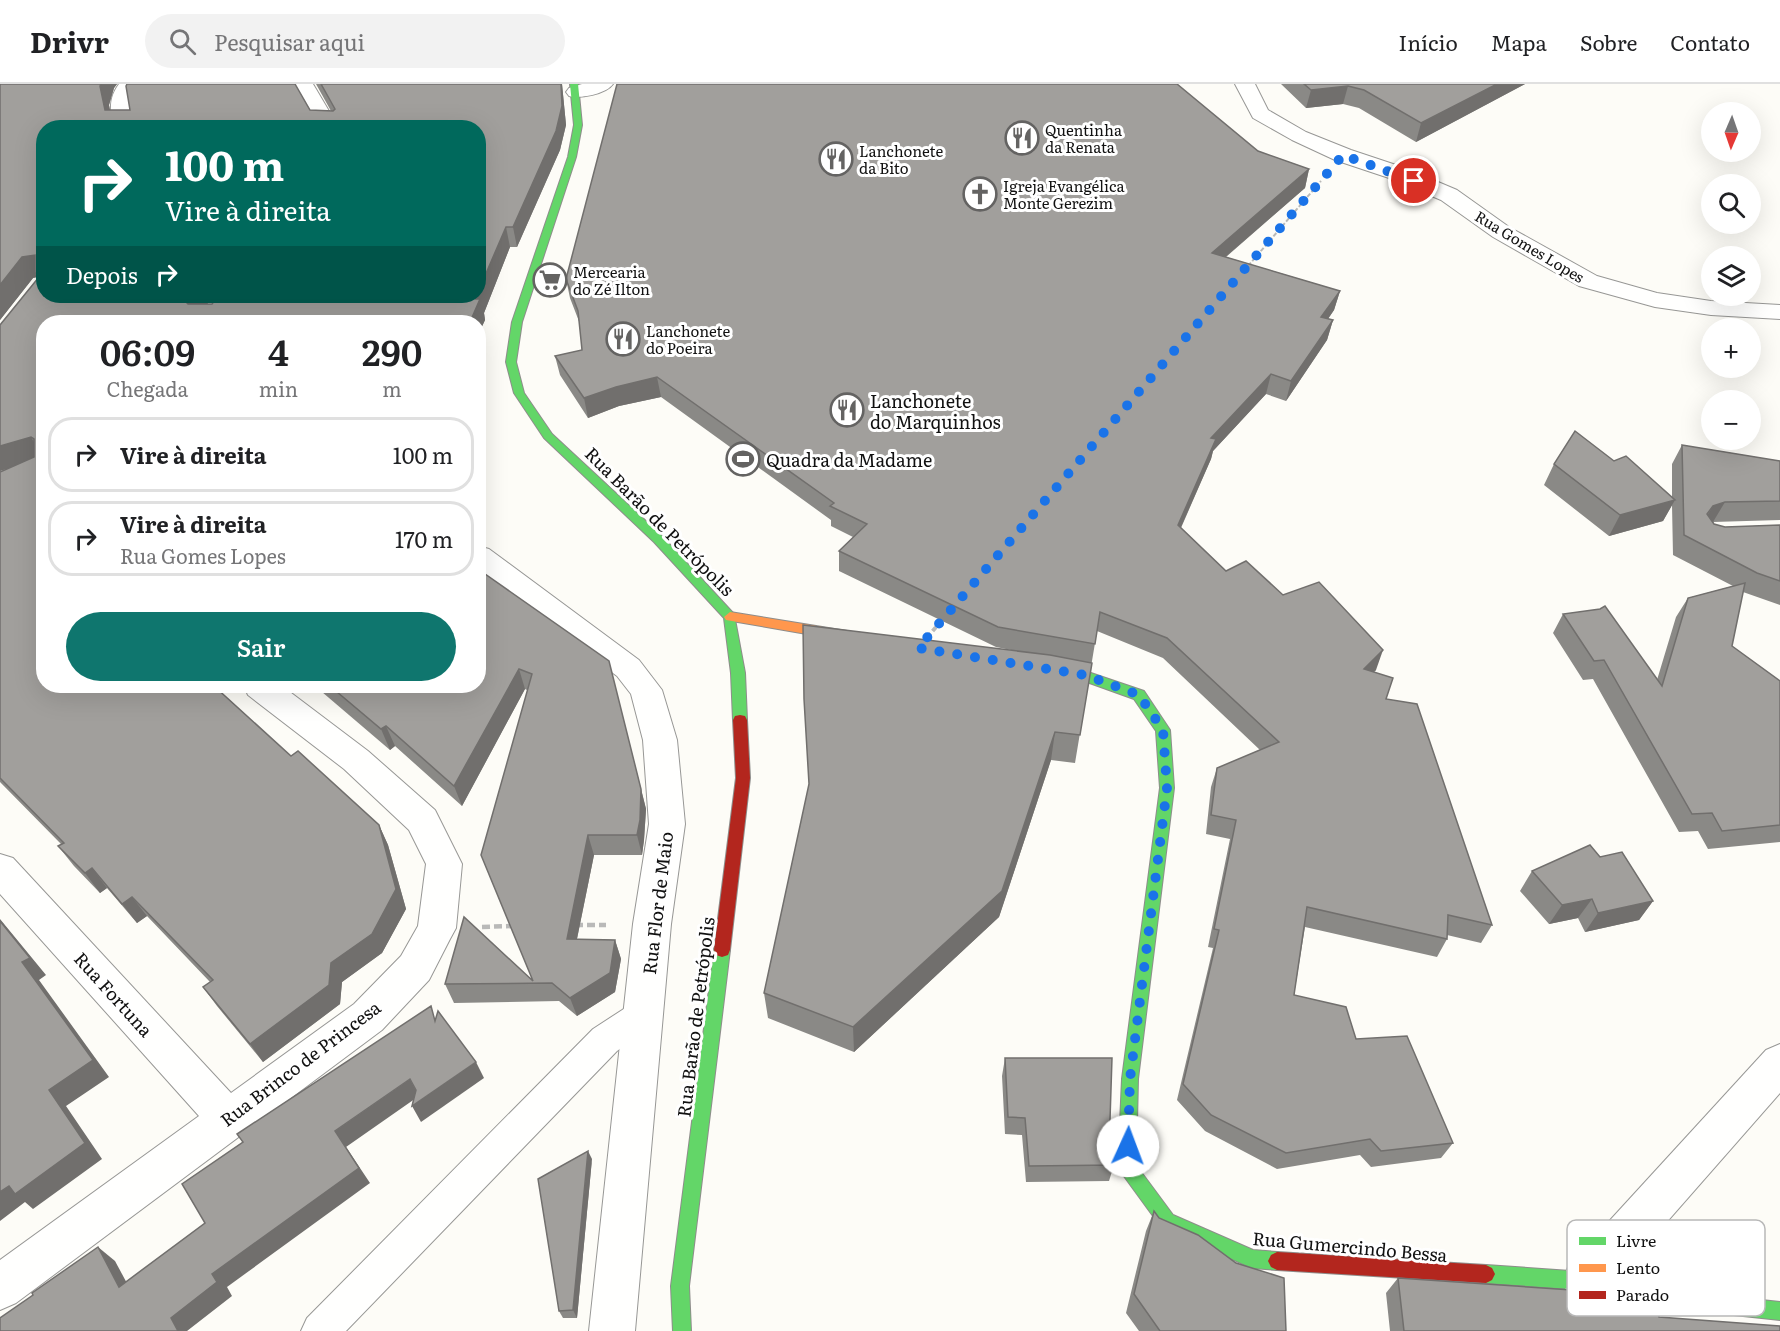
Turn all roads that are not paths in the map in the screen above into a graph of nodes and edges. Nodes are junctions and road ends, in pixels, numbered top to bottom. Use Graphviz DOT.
graph roads {
  1 [pos="130,84"];
  2 [pos="303,84"];
  3 [pos="603,84"];
  4 [pos="1245,84"];
  5 [pos="575,88"];
  6 [pos="123,120"];
  7 [pos="324,120"];
  8 [pos="1780,312"];
  9 [pos="486,562"];
  10 [pos="730,617"];
  11 [pos="918,648"];
  12 [pos="1030,666"];
  13 [pos="269,693"];
  14 [pos="0,869"];
  15 [pos="644,1013"];
  16 [pos="1780,1064"];
  17 [pos="228,1119"];
  18 [pos="1640,1220"];
  19 [pos="1567,1280"];
  20 [pos="0,1287"];
  21 [pos="1765,1309"];
  22 [pos="1780,1311"];
  23 [pos="320,1331"];
  24 [pos="612,1331"];
  25 [pos="682,1331"];
  1 -- 6 [label="street"];
  2 -- 7 [label="street"];
  3 -- 5 [label="street"];
  4 -- 8 [label="street, Rua Gomes Lopes"];
  5 -- 10 [label="street, Rua Barão de Petrópolis"];
  9 -- 15 [label="street, Rua Flor de Maio"];
  10 -- 11 [label="street"];
  10 -- 25 [label="street, Rua Barão de Petrópolis"];
  12 -- 19 [label="street, Rua Gumercindo Bessa"];
  13 -- 17 [label="street, Rua Brinco de Princesa"];
  14 -- 17 [label="street, Rua Fortuna"];
  15 -- 23 [label="lane"];
  15 -- 24 [label="street, Rua Flor de Maio"];
  16 -- 18 [label="street"];
  17 -- 20 [label="street, Rua Brinco de Princesa"];
  21 -- 22 [label="street, Rua Gumercindo Bessa"];
}
